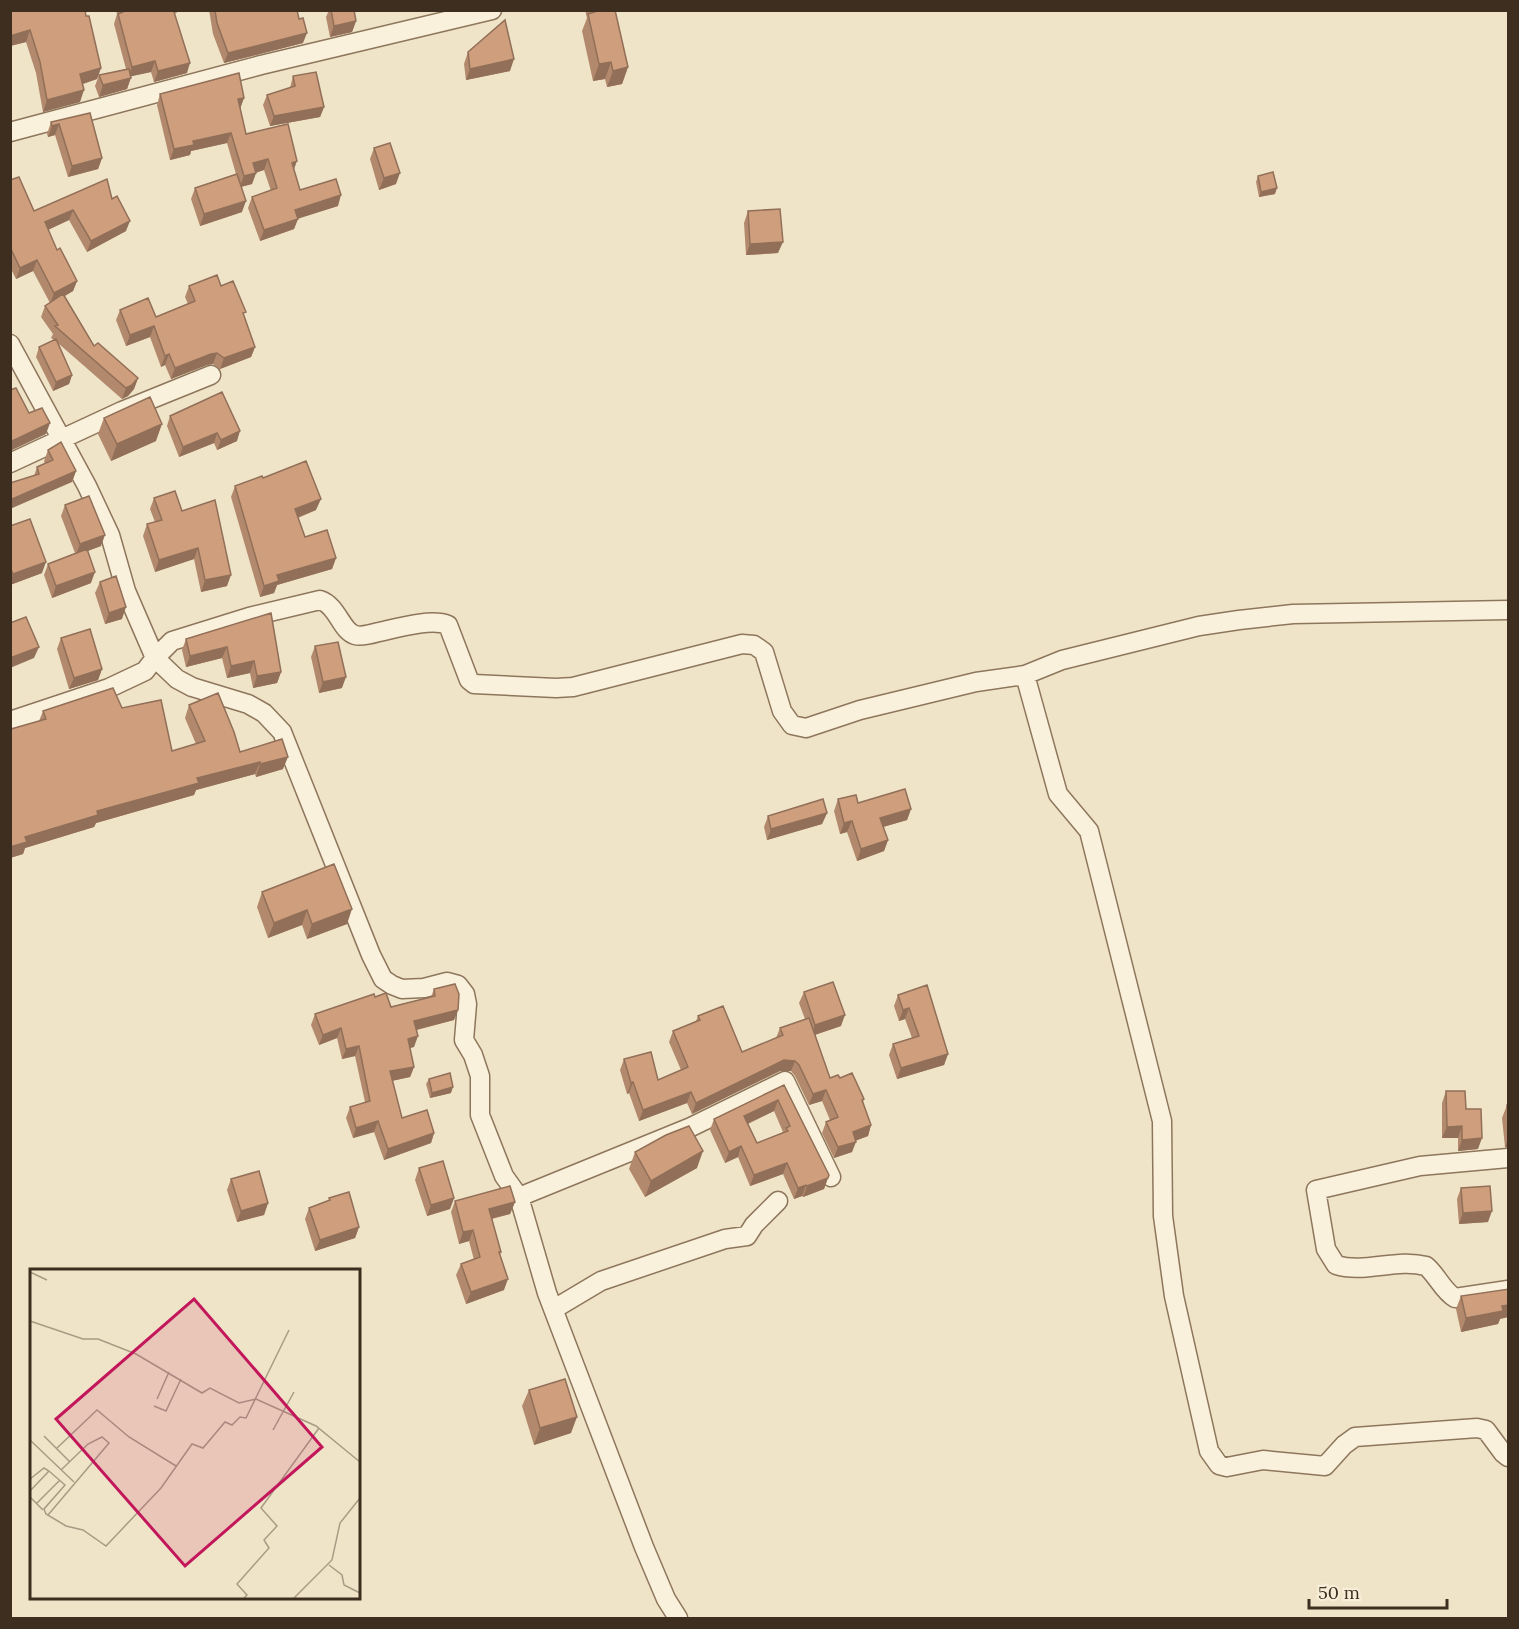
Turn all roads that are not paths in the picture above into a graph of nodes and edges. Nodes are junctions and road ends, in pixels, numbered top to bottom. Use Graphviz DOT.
graph roads {
  1 [pos="492,10"];
  2 [pos="10,132"];
  3 [pos="10,344"];
  4 [pos="211,375"];
  5 [pos="62,440"];
  6 [pos="10,463"];
  7 [pos="1509,610"];
  8 [pos="155,658"];
  9 [pos="1025,675"];
  10 [pos="10,721"];
  11 [pos="1509,1158"];
  12 [pos="831,1177"];
  13 [pos="519,1197"];
  14 [pos="778,1201"];
  15 [pos="1509,1290"];
  16 [pos="554,1309"];
  17 [pos="1509,1457"];
  18 [pos="678,1618"];
  1 -- 2 [label="street"];
  3 -- 5 [label="street"];
  4 -- 5 [label="street"];
  5 -- 6 [label="street"];
  5 -- 8 [label="street"];
  7 -- 9 [label="street"];
  8 -- 9 [label="street"];
  8 -- 10 [label="street"];
  8 -- 13 [label="street"];
  9 -- 17 [label="street"];
  11 -- 15 [label="street"];
  12 -- 13 [label="street"];
  13 -- 16 [label="street"];
  14 -- 16 [label="street"];
  16 -- 18 [label="street"];
}
